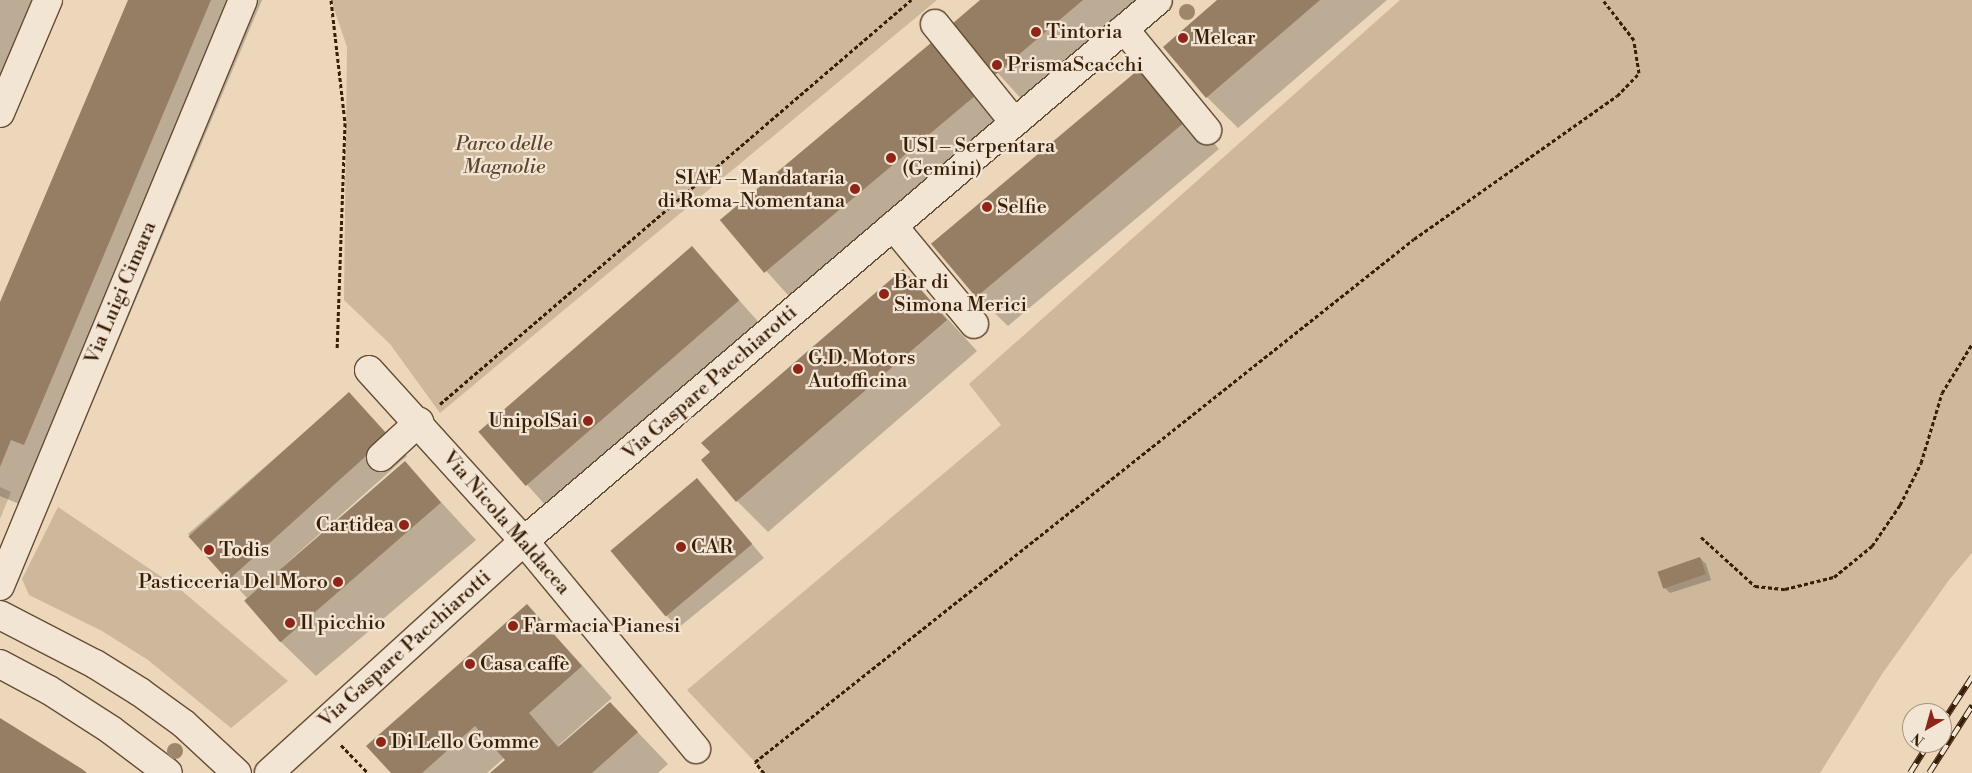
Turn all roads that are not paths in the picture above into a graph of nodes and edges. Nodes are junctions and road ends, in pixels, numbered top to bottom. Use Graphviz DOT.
graph roads {
  1 [pos="48,0"];
  2 [pos="243,0"];
  3 [pos="1158,0"];
  4 [pos="935,24"];
  5 [pos="1124,29"];
  6 [pos="0,113"];
  7 [pos="1014,122"];
  8 [pos="1207,130"];
  9 [pos="893,226"];
  10 [pos="974,324"];
  11 [pos="369,370"];
  12 [pos="419,422"];
  13 [pos="381,457"];
  14 [pos="524,541"];
  15 [pos="0,586"];
  16 [pos="0,615"];
  17 [pos="0,664"];
  18 [pos="696,748"];
  19 [pos="168,773"];
  20 [pos="237,773"];
  21 [pos="269,773"];
  1 -- 6 [label="street"];
  2 -- 15 [label="street, Via Luigi Cimara"];
  3 -- 5 [label="street, Via Gaspare Pacchiarotti"];
  4 -- 7 [label="street"];
  5 -- 7 [label="street, Via Gaspare Pacchiarotti"];
  5 -- 8 [label="street"];
  7 -- 9 [label="street, Via Gaspare Pacchiarotti"];
  9 -- 10 [label="street"];
  9 -- 14 [label="street, Via Gaspare Pacchiarotti"];
  11 -- 12 [label="street, Via Nicola Maldacea"];
  12 -- 13 [label="street"];
  12 -- 14 [label="street, Via Nicola Maldacea"];
  14 -- 18 [label="street, Via Nicola Maldacea"];
  14 -- 21 [label="street, Via Gaspare Pacchiarotti"];
  16 -- 20 [label="street"];
  17 -- 19 [label="street"];
}
